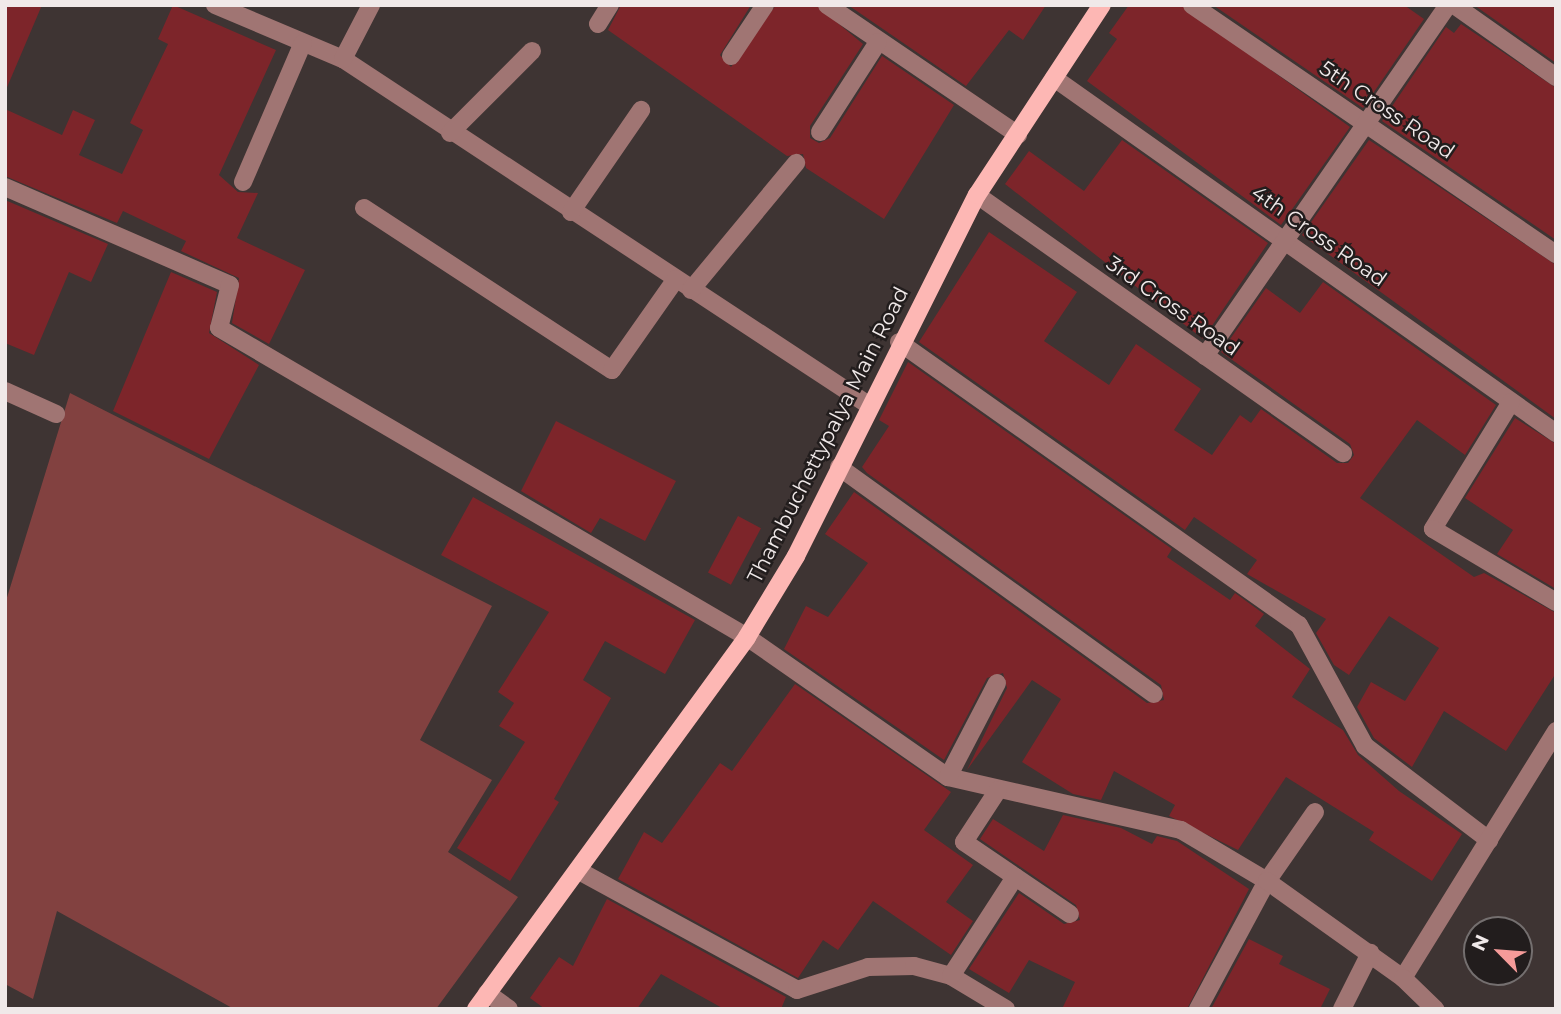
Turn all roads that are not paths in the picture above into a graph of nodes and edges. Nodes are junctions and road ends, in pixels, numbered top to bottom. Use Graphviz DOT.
graph roads {
  1 [pos="371,5"];
  2 [pos="610,5"];
  3 [pos="765,5"];
  4 [pos="827,5"];
  5 [pos="1192,5"];
  6 [pos="1448,5"];
  7 [pos="1454,5"];
  8 [pos="1101,6"];
  9 [pos="223,7"];
  10 [pos="598,23"];
  11 [pos="878,42"];
  12 [pos="303,43"];
  13 [pos="532,51"];
  14 [pos="731,56"];
  15 [pos="343,59"];
  16 [pos="1556,77"];
  17 [pos="1054,78"];
  18 [pos="641,110"];
  19 [pos="1367,123"];
  20 [pos="820,132"];
  21 [pos="450,133"];
  22 [pos="1018,135"];
  23 [pos="796,163"];
  24 [pos="243,182"];
  25 [pos="5,187"];
  26 [pos="977,195"];
  27 [pos="364,208"];
  28 [pos="571,212"];
  29 [pos="1286,241"];
  30 [pos="1556,254"];
  31 [pos="676,279"];
  32 [pos="691,289"];
  33 [pos="899,342"];
  34 [pos="1205,356"];
  35 [pos="5,391"];
  36 [pos="1511,402"];
  37 [pos="867,404"];
  38 [pos="56,414"];
  39 [pos="1556,433"];
  40 [pos="1343,453"];
  41 [pos="839,467"];
  42 [pos="1556,602"];
  43 [pos="747,637"];
  44 [pos="997,683"];
  45 [pos="1154,694"];
  46 [pos="1556,731"];
  47 [pos="948,777"];
  48 [pos="998,790"];
  49 [pos="1315,812"];
  50 [pos="1489,840"];
  51 [pos="581,872"];
  52 [pos="1015,877"];
  53 [pos="1267,881"];
  54 [pos="1070,914"];
  55 [pos="1370,953"];
  56 [pos="951,976"];
  57 [pos="1403,978"];
  58 [pos="487,993"];
  59 [pos="476,1009"];
  60 [pos="509,1009"];
  61 [pos="1006,1009"];
  62 [pos="1198,1009"];
  63 [pos="1342,1009"];
  64 [pos="1436,1009"];
  1 -- 15 [label="street"];
  2 -- 10 [label="street"];
  3 -- 14 [label="street"];
  4 -- 11 [label="street"];
  5 -- 19 [label="street, 5th Cross Road"];
  6 -- 19 [label="street"];
  7 -- 16 [label="street"];
  8 -- 17 [label="main road, Thambuchettypalya Main Road"];
  9 -- 12 [label="street"];
  11 -- 20 [label="street"];
  11 -- 22 [label="street"];
  12 -- 15 [label="street"];
  12 -- 24 [label="street"];
  13 -- 21 [label="street"];
  15 -- 21 [label="street"];
  17 -- 22 [label="main road, Thambuchettypalya Main Road"];
  17 -- 29 [label="street, 4th Cross Road"];
  18 -- 28 [label="street"];
  19 -- 29 [label="street"];
  19 -- 30 [label="street, 5th Cross Road"];
  21 -- 28 [label="street"];
  22 -- 26 [label="main road, Thambuchettypalya Main Road"];
  23 -- 32 [label="street"];
  25 -- 43 [label="street"];
  26 -- 33 [label="main road, Thambuchettypalya Main Road"];
  26 -- 34 [label="street, 3rd Cross Road"];
  27 -- 31 [label="street"];
  28 -- 31 [label="street"];
  29 -- 34 [label="street"];
  29 -- 36 [label="street, 4th Cross Road"];
  31 -- 32 [label="street"];
  32 -- 37 [label="street"];
  33 -- 37 [label="main road, Thambuchettypalya Main Road"];
  33 -- 50 [label="street"];
  34 -- 40 [label="street, 3rd Cross Road"];
  35 -- 38 [label="street"];
  36 -- 39 [label="street, 4th Cross Road"];
  36 -- 42 [label="street"];
  37 -- 41 [label="main road, Thambuchettypalya Main Road"];
  41 -- 43 [label="main road, Thambuchettypalya Main Road"];
  41 -- 45 [label="street"];
  43 -- 47 [label="street"];
  43 -- 51 [label="main road, Thambuchettypalya Main Road"];
  44 -- 47 [label="street"];
  46 -- 50 [label="street"];
  47 -- 48 [label="street"];
  48 -- 52 [label="street"];
  48 -- 53 [label="street"];
  49 -- 53 [label="street"];
  50 -- 57 [label="street"];
  51 -- 56 [label="street"];
  51 -- 58 [label="main road, Thambuchettypalya Main Road"];
  52 -- 54 [label="street"];
  52 -- 56 [label="street"];
  53 -- 55 [label="street"];
  53 -- 62 [label="street"];
  55 -- 57 [label="street"];
  55 -- 63 [label="street"];
  56 -- 61 [label="street"];
  57 -- 64 [label="street"];
  58 -- 59 [label="main road, Thambuchettypalya Main Road"];
  58 -- 60 [label="street"];
}
